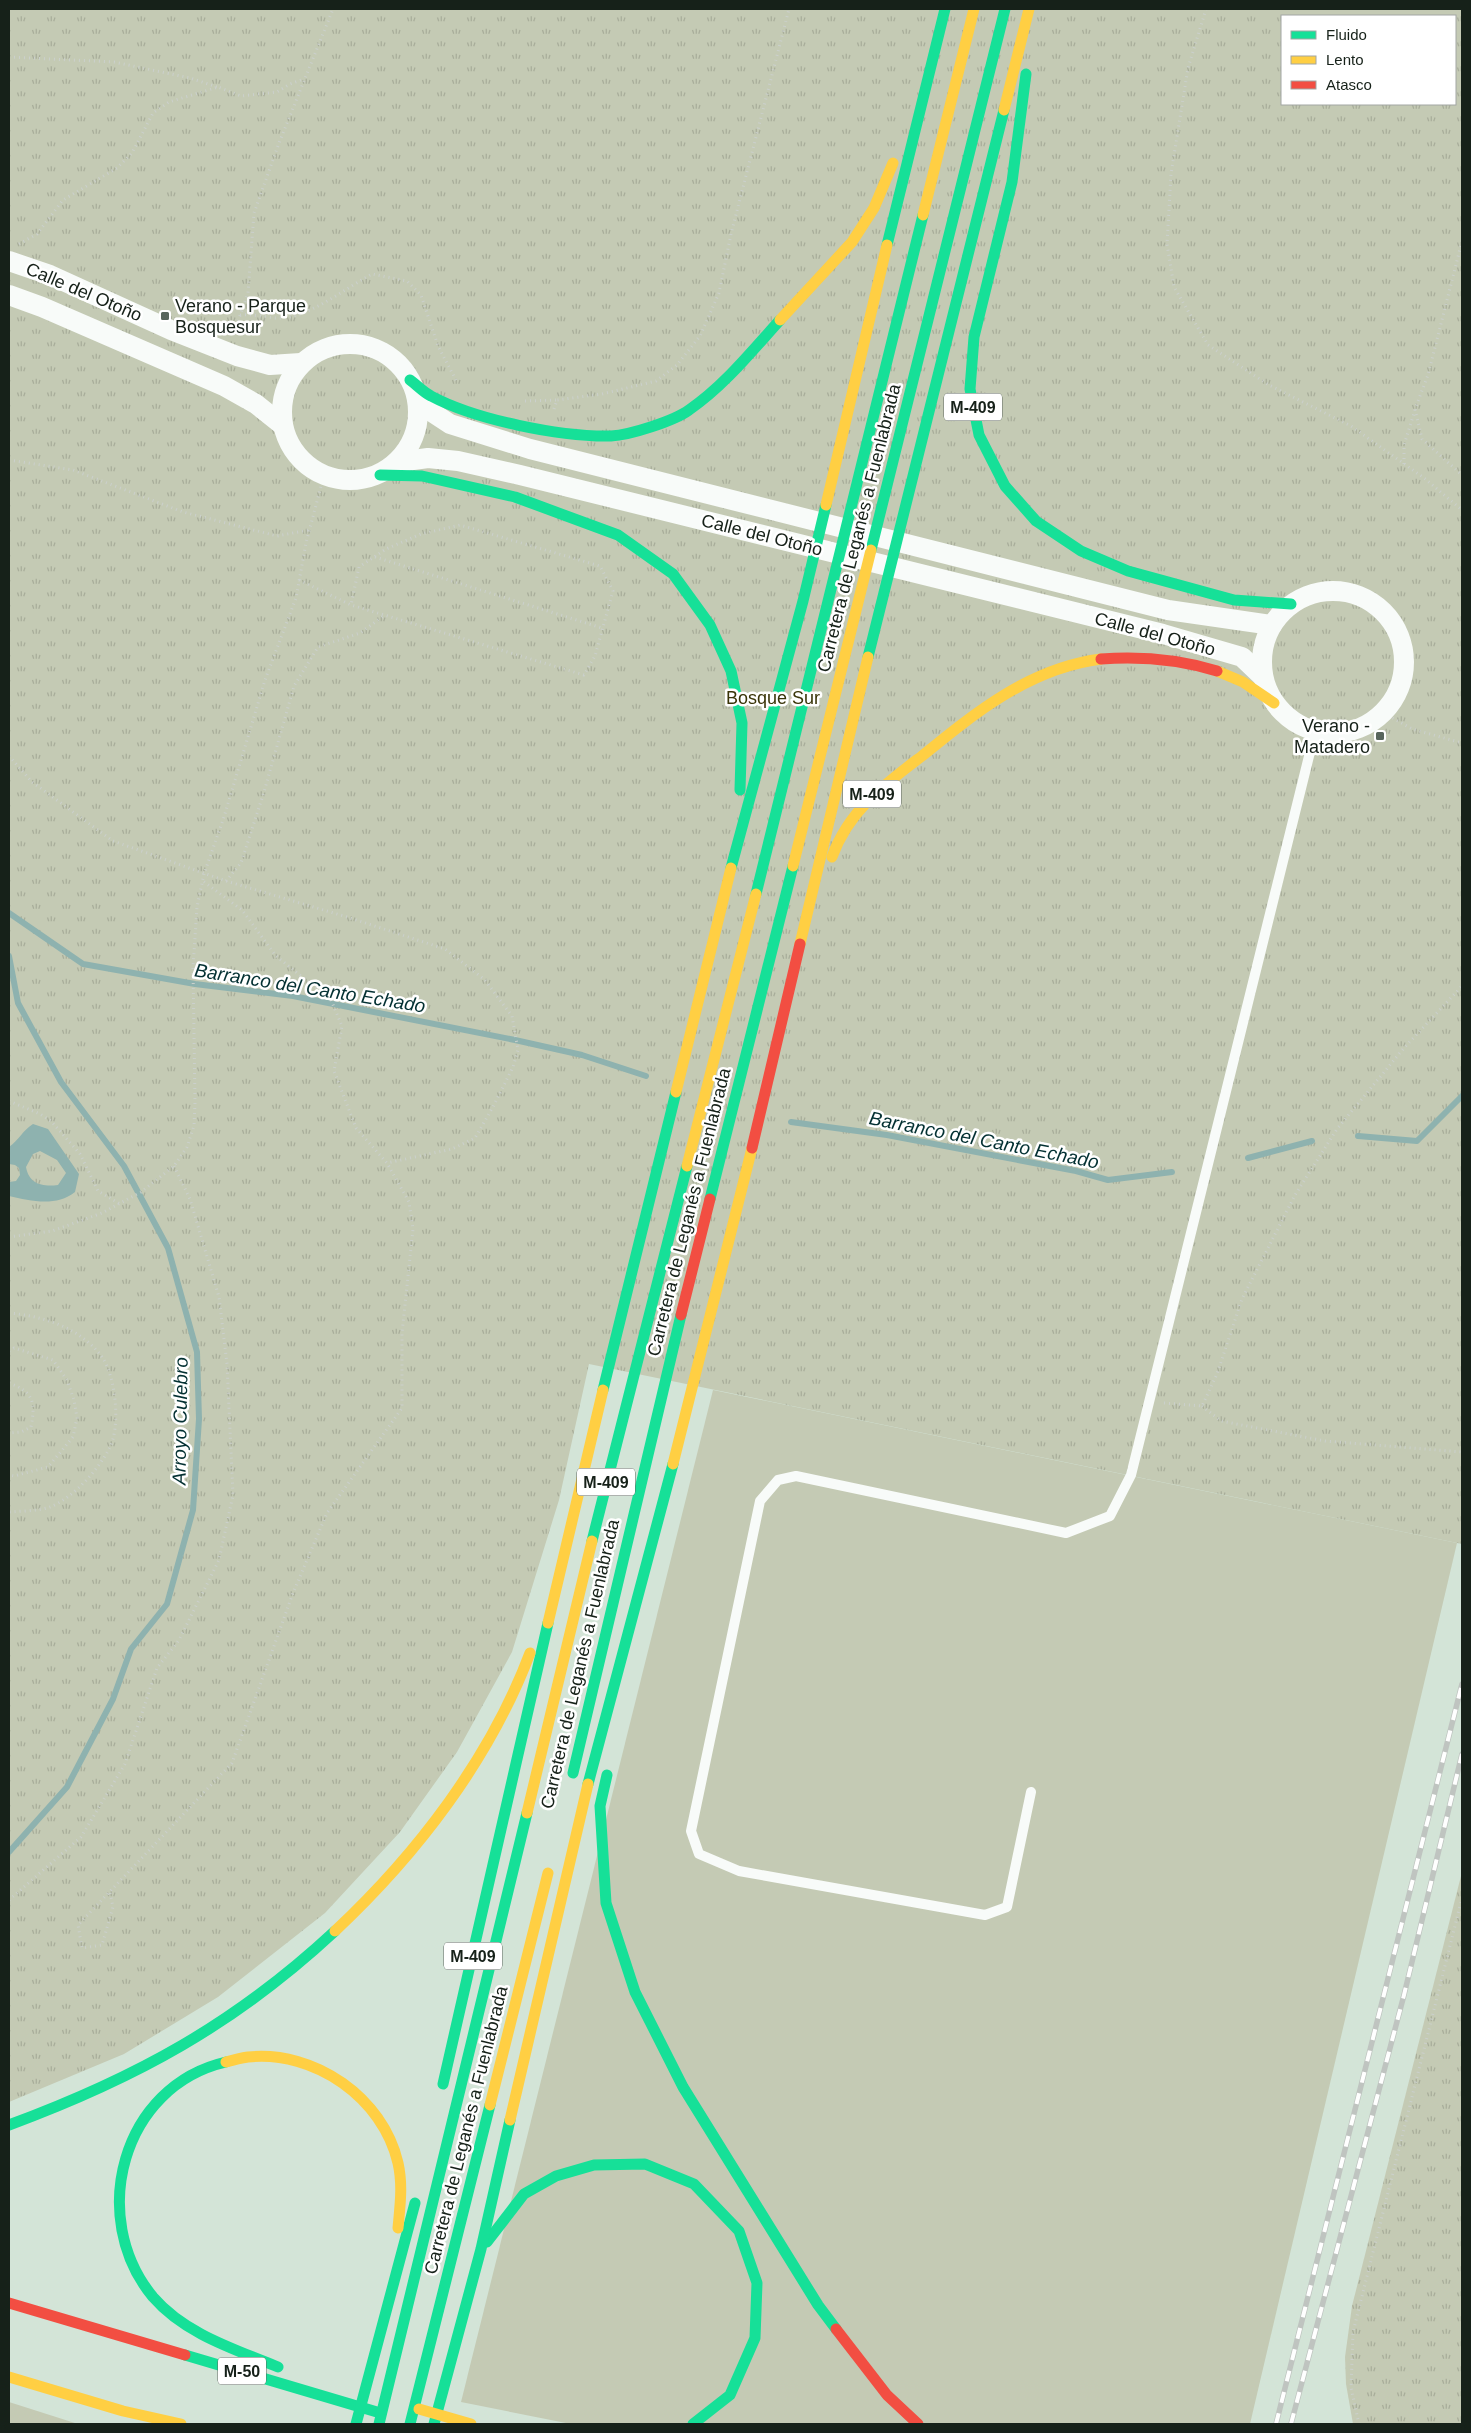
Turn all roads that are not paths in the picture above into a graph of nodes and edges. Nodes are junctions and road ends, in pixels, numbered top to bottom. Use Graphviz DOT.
graph roads {
  1 [pos="945,9"];
  2 [pos="974,9"];
  3 [pos="1006,9"];
  4 [pos="1029,9"];
  5 [pos="1037,9"];
  6 [pos="916,120"];
  7 [pos="11,254"];
  8 [pos="9,295"];
  9 [pos="301,363"];
  10 [pos="410,380"];
  11 [pos="418,403"];
  12 [pos="281,424"];
  13 [pos="398,462"];
  14 [pos="380,475"];
  15 [pos="1291,604"];
  16 [pos="1272,625"];
  17 [pos="1263,677"];
  18 [pos="1274,703"];
  19 [pos="1315,732"];
  20 [pos="737,842"];
  21 [pos="734,1223"];
  22 [pos="673,1466"];
  23 [pos="563,1555"];
  24 [pos="623,1699"];
  25 [pos="608,1767"];
  26 [pos="570,1781"];
  27 [pos="1031,1792"];
  28 [pos="552,1858"];
  29 [pos="441,2095"];
  30 [pos="9,2124"];
  31 [pos="418,2188"];
  32 [pos="482,2250"];
  33 [pos="9,2302"];
  34 [pos="66,2318"];
  35 [pos="374,2355"];
  36 [pos="9,2376"];
  37 [pos="352,2389"];
  38 [pos="122,2411"];
  39 [pos="155,2424"];
  40 [pos="181,2424"];
  41 [pos="356,2424"];
  42 [pos="379,2424"];
  43 [pos="410,2424"];
  44 [pos="417,2424"];
  45 [pos="434,2424"];
  46 [pos="471,2424"];
  47 [pos="693,2424"];
  48 [pos="918,2424"];
  1 -- 6 [label="highway, M-409"];
  2 -- 42 [label="highway, Carretera de Leganés a Fuenlabrada / M-409"];
  3 -- 26 [label="highway, Carretera de Leganés a Fuenlabrada / M-409"];
  4 -- 21 [label="highway, M-409"];
  5 -- 15 [label="highway, M-409"];
  6 -- 10 [label="highway, M-409"];
  6 -- 20 [label="highway, M-409"];
  7 -- 9 [label="street, Calle del Otoño"];
  8 -- 12 [label="street, Calle del Otoño"];
  9 -- 10 [label="street"];
  9 -- 12 [label="street"];
  10 -- 11 [label="street"];
  11 -- 13 [label="street"];
  11 -- 16 [label="street, Calle del Otoño"];
  12 -- 14 [label="street"];
  13 -- 14 [label="street"];
  13 -- 17 [label="street, Calle del Otoño"];
  14 -- 20 [label="highway, M-409"];
  15 -- 16 [label="street"];
  15 -- 19 [label="street"];
  16 -- 17 [label="street"];
  17 -- 18 [label="street"];
  18 -- 19 [label="street"];
  18 -- 21 [label="highway, M-409"];
  19 -- 27 [label="lane"];
  20 -- 23 [label="highway, M-409"];
  21 -- 22 [label="highway, M-409"];
  22 -- 24 [label="highway"];
  22 -- 32 [label="highway, M-409"];
  23 -- 29 [label="highway, M-409"];
  23 -- 30 [label="highway"];
  25 -- 48 [label="highway"];
  28 -- 43 [label="highway, Carretera de Leganés a Fuenlabrada / M-409"];
  31 -- 35 [label="highway"];
  32 -- 45 [label="highway, M-409"];
  32 -- 47 [label="highway"];
  33 -- 34 [label="highway, M-50"];
  34 -- 35 [label="highway"];
  34 -- 44 [label="highway, M-50"];
  35 -- 41 [label="highway"];
  36 -- 38 [label="highway"];
  37 -- 46 [label="highway"];
  38 -- 39 [label="highway"];
  38 -- 40 [label="highway"];
}
